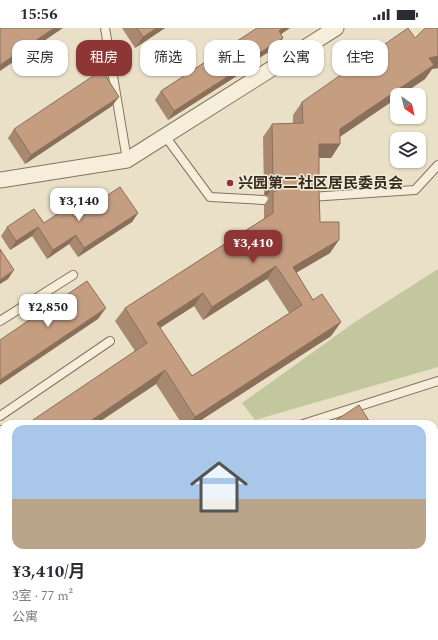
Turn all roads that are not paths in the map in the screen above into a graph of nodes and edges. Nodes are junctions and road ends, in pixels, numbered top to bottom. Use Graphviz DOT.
graph roads {
  1 [pos="105,28"];
  2 [pos="336,28"];
  3 [pos="165,136"];
  4 [pos="127,160"];
  5 [pos="438,165"];
  6 [pos="0,180"];
  7 [pos="310,197"];
  8 [pos="264,200"];
  9 [pos="73,275"];
  10 [pos="0,321"];
  11 [pos="110,341"];
  12 [pos="438,381"];
  13 [pos="0,416"];
  14 [pos="316,420"];
  1 -- 4 [label="lane"];
  2 -- 3 [label="street"];
  3 -- 4 [label="street"];
  3 -- 8 [label="lane"];
  4 -- 6 [label="street"];
  5 -- 7 [label="lane"];
  9 -- 10 [label="lane"];
  11 -- 13 [label="lane"];
  12 -- 14 [label="lane"];
}
